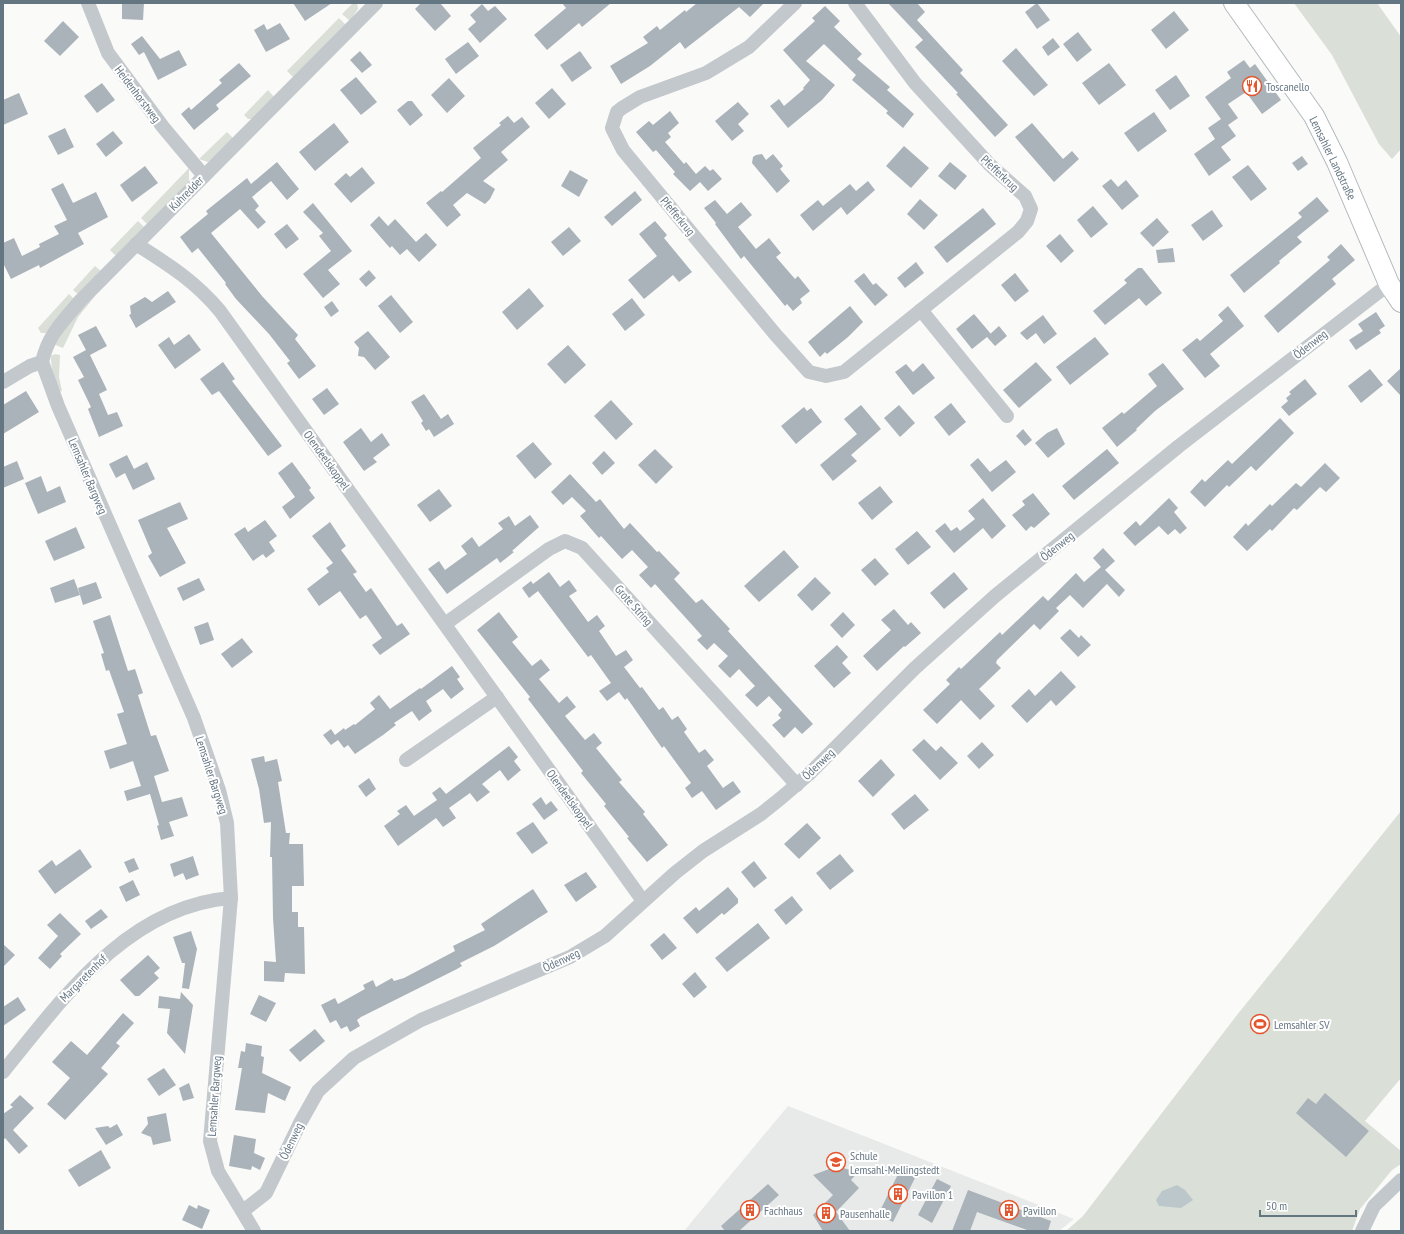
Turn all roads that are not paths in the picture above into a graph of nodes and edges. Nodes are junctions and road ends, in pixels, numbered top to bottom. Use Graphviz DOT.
graph roads {
  1 [pos="88,3"];
  2 [pos="795,3"];
  3 [pos="855,3"];
  4 [pos="1234,3"];
  5 [pos="371,5"];
  6 [pos="204,176"];
  7 [pos="136,244"];
  8 [pos="1389,284"];
  9 [pos="1401,302"];
  10 [pos="921,310"];
  11 [pos="42,362"];
  12 [pos="3,382"];
  13 [pos="1007,416"];
  14 [pos="445,624"];
  15 [pos="497,697"];
  16 [pos="406,760"];
  17 [pos="797,785"];
  18 [pos="231,898"];
  19 [pos="643,901"];
  20 [pos="3,1072"];
  21 [pos="1401,1180"];
  22 [pos="242,1211"];
  23 [pos="254,1231"];
  24 [pos="1362,1231"];
  1 -- 6 [label="street, Heidenhorstweg"];
  2 -- 10 [label="street, Pfefferkrug"];
  3 -- 10 [label="street, Pfefferkrug"];
  4 -- 8 [label="main road, Lemsahler Landstraße"];
  5 -- 6 [label="street, Kuhredder"];
  6 -- 7 [label="street, Kuhredder"];
  7 -- 11 [label="street, Kuhredder"];
  7 -- 14 [label="street, Olendeelskoppel"];
  8 -- 9 [label="main road, Lemsahler Landstraße"];
  8 -- 17 [label="street, Ödenweg"];
  10 -- 13 [label="street"];
  11 -- 12 [label="street"];
  11 -- 18 [label="street, Lemsahler Bargweg"];
  14 -- 15 [label="street, Olendeelskoppel"];
  14 -- 17 [label="street, Grote String"];
  15 -- 16 [label="street"];
  15 -- 19 [label="street, Olendeelskoppel"];
  17 -- 19 [label="street, Ödenweg"];
  18 -- 20 [label="street, Margaretenhof"];
  18 -- 22 [label="street, Lemsahler Bargweg"];
  19 -- 22 [label="street, Ödenweg"];
  21 -- 24 [label="street"];
  22 -- 23 [label="street, Lemsahler Bargweg"];
}
